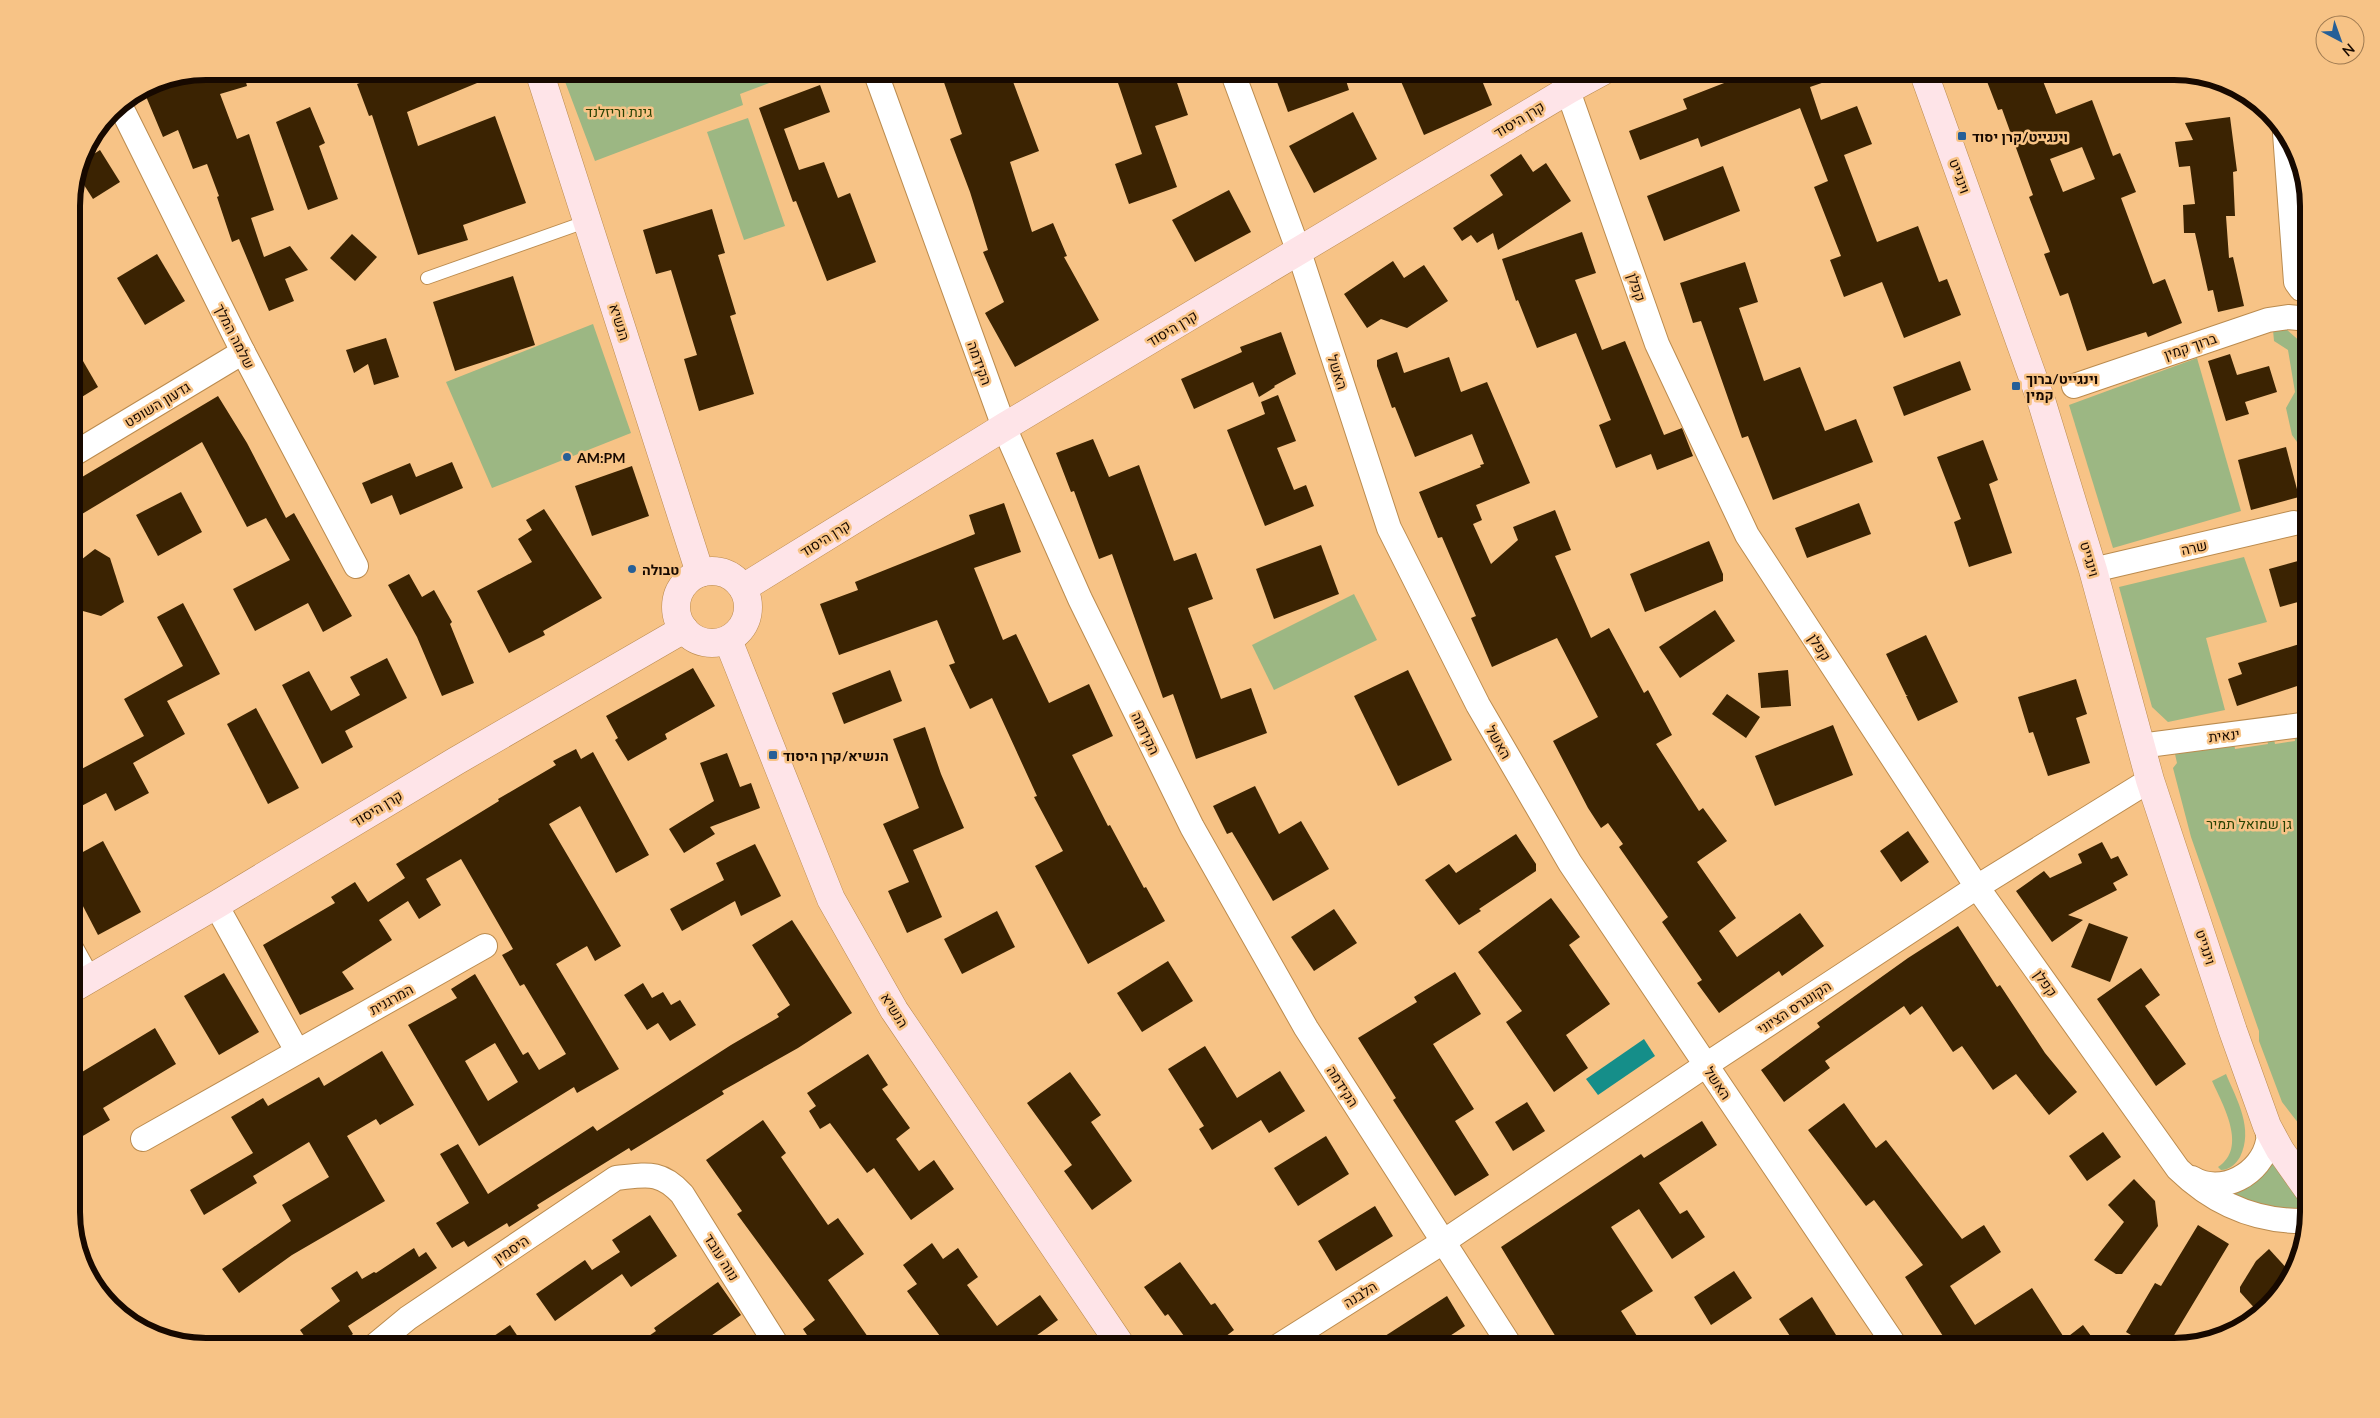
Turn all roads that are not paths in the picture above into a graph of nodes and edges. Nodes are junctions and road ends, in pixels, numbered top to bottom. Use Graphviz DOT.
graph roads {
  1 [pos="542,80"];
  2 [pos="878,80"];
  3 [pos="1235,80"];
  4 [pos="1924,80"];
  5 [pos="1564,81"];
  6 [pos="119,115"];
  7 [pos="2286,150"];
  8 [pos="588,221"];
  9 [pos="1299,252"];
  10 [pos="427,278"];
  11 [pos="2300,288"];
  12 [pos="2300,318"];
  13 [pos="243,352"];
  14 [pos="2074,386"];
  15 [pos="1004,427"];
  16 [pos="80,450"];
  17 [pos="2294,523"];
  18 [pos="356,566"];
  19 [pos="2093,570"];
  20 [pos="700,573"];
  21 [pos="743,588"];
  22 [pos="684,630"];
  23 [pos="728,640"];
  24 [pos="2300,725"];
  25 [pos="2140,746"];
  26 [pos="2150,780"];
  27 [pos="1977,887"];
  28 [pos="216,905"];
  29 [pos="484,946"];
  30 [pos="80,984"];
  31 [pos="2234,1031"];
  32 [pos="297,1051"];
  33 [pos="1706,1065"];
  34 [pos="2267,1126"];
  35 [pos="144,1139"];
  36 [pos="2300,1150"];
  37 [pos="2178,1170"];
  38 [pos="658,1176"];
  39 [pos="2300,1178"];
  40 [pos="2299,1221"];
  41 [pos="1443,1242"];
  42 [pos="384,1338"];
  43 [pos="770,1338"];
  44 [pos="1116,1338"];
  45 [pos="1290,1338"];
  46 [pos="1506,1338"];
  47 [pos="1890,1338"];
  1 -- 8 [label="street, הנשיא"];
  2 -- 15 [label="street, הקידמה"];
  3 -- 9 [label="street, האשל"];
  4 -- 19 [label="street, וינגייט"];
  5 -- 9 [label="street, קרן היסוד"];
  5 -- 27 [label="street, קפלן"];
  6 -- 13 [label="street, שלמה המלך"];
  7 -- 11 [label="street"];
  8 -- 10 [label="lane"];
  8 -- 20 [label="street, הנשיא"];
  9 -- 15 [label="street, קרן היסוד"];
  9 -- 33 [label="street, האשל"];
  12 -- 14 [label="street, ברוך קמין"];
  13 -- 16 [label="street, גדעון השופט"];
  13 -- 18 [label="street, שלמה המלך"];
  15 -- 21 [label="street, קרן היסוד"];
  15 -- 41 [label="street, הקידמה"];
  17 -- 19 [label="street, שרה"];
  19 -- 25 [label="street, וינגייט"];
  20 -- 21 [label="street"];
  20 -- 22 [label="street"];
  21 -- 23 [label="street"];
  22 -- 23 [label="street"];
  22 -- 28 [label="street, קרן היסוד"];
  23 -- 44 [label="street, הנשיא"];
  24 -- 25 [label="street, ינאית"];
  25 -- 26 [label="street, וינגייט"];
  26 -- 27 [label="street, הקונגרס הציוני"];
  26 -- 31 [label="street, וינגייט"];
  27 -- 33 [label="street, הקונגרס הציוני"];
  27 -- 37 [label="street, קפלן"];
  28 -- 30 [label="street, קרן היסוד"];
  28 -- 32 [label="street"];
  29 -- 32 [label="street, המרגנית"];
  31 -- 34 [label="street, וינגייט"];
  31 -- 36 [label="street, וינגייט"];
  32 -- 35 [label="street, המרגנית"];
  33 -- 41 [label="street, הקונגרס הציוני"];
  33 -- 47 [label="street, האשל"];
  34 -- 37 [label="street, קפלן"];
  34 -- 39 [label="street, וינגייט"];
  37 -- 40 [label="street, קפלן"];
  38 -- 42 [label="street, היסמין"];
  38 -- 43 [label="street, נווה עובד"];
  41 -- 45 [label="street, הלבנה"];
  41 -- 46 [label="street, הקידמה"];
}
